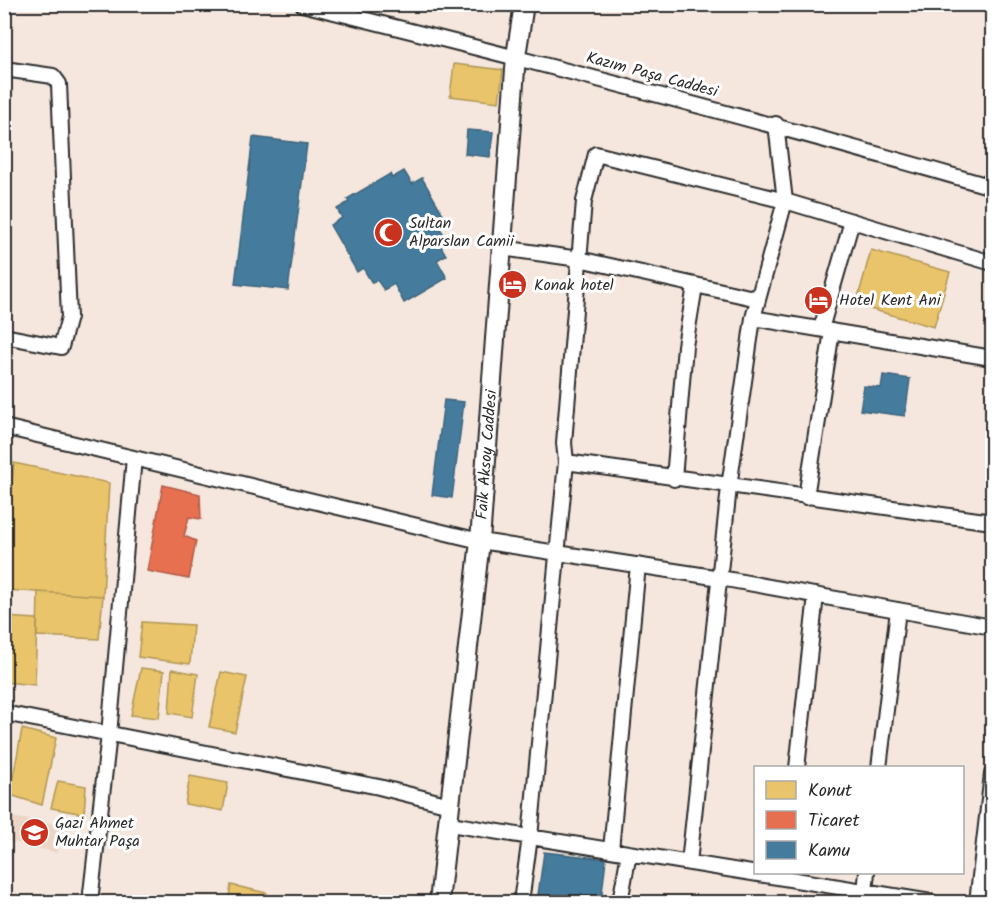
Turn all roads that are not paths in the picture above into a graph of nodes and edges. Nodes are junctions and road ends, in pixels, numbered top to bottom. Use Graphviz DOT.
graph roads {
  1 [pos="302,4"];
  2 [pos="524,4"];
  3 [pos="516,56"];
  4 [pos="4,69"];
  5 [pos="776,124"];
  6 [pos="993,187"];
  7 [pos="785,201"];
  8 [pos="852,221"];
  9 [pos="502,248"];
  10 [pos="579,259"];
  11 [pos="993,263"];
  12 [pos="694,286"];
  13 [pos="758,300"];
  14 [pos="753,318"];
  15 [pos="827,330"];
  16 [pos="4,336"];
  17 [pos="993,357"];
  18 [pos="4,427"];
  19 [pos="134,458"];
  20 [pos="566,462"];
  21 [pos="674,479"];
  22 [pos="729,487"];
  23 [pos="806,497"];
  24 [pos="993,522"];
  25 [pos="480,541"];
  26 [pos="557,553"];
  27 [pos="638,565"];
  28 [pos="720,578"];
  29 [pos="816,595"];
  30 [pos="898,610"];
  31 [pos="993,627"];
  32 [pos="4,713"];
  33 [pos="109,734"];
  34 [pos="797,766"];
  35 [pos="879,766"];
  36 [pos="993,774"];
  37 [pos="450,805"];
  38 [pos="450,824"];
  39 [pos="530,837"];
  40 [pos="611,850"];
  41 [pos="628,853"];
  42 [pos="689,863"];
  43 [pos="993,868"];
  44 [pos="754,872"];
  45 [pos="867,874"];
  46 [pos="785,876"];
  47 [pos="865,892"];
  48 [pos="978,898"];
  49 [pos="897,900"];
  50 [pos="90,903"];
  51 [pos="439,903"];
  52 [pos="521,903"];
  53 [pos="620,903"];
  54 [pos="931,903"];
  1 -- 3 [label="street, Kazım Paşa Caddesi"];
  2 -- 3 [label="main road, Faik Aksoy Caddesi"];
  3 -- 5 [label="street, Kazım Paşa Caddesi"];
  3 -- 9 [label="main road, Faik Aksoy Caddesi"];
  4 -- 16 [label="street"];
  5 -- 6 [label="street, Kazım Paşa Caddesi"];
  5 -- 7 [label="street"];
  7 -- 8 [label="street"];
  7 -- 10 [label="street"];
  7 -- 13 [label="street"];
  8 -- 11 [label="street"];
  8 -- 15 [label="street"];
  9 -- 10 [label="street"];
  9 -- 25 [label="main road, Faik Aksoy Caddesi"];
  10 -- 12 [label="street"];
  10 -- 20 [label="street"];
  12 -- 13 [label="street"];
  12 -- 21 [label="street"];
  13 -- 14 [label="street"];
  14 -- 15 [label="street"];
  14 -- 22 [label="street"];
  15 -- 17 [label="street"];
  15 -- 23 [label="street"];
  18 -- 19 [label="street"];
  19 -- 25 [label="street"];
  19 -- 33 [label="street"];
  20 -- 21 [label="street"];
  20 -- 26 [label="street"];
  21 -- 22 [label="street"];
  22 -- 23 [label="street"];
  22 -- 28 [label="street"];
  23 -- 24 [label="street"];
  25 -- 26 [label="street"];
  25 -- 37 [label="main road, Faik Aksoy Caddesi"];
  26 -- 27 [label="street"];
  26 -- 39 [label="street"];
  27 -- 28 [label="street"];
  27 -- 40 [label="street"];
  28 -- 29 [label="street"];
  28 -- 42 [label="street"];
  29 -- 30 [label="street"];
  29 -- 34 [label="street"];
  30 -- 31 [label="street"];
  30 -- 35 [label="street"];
  32 -- 33 [label="street"];
  33 -- 37 [label="street"];
  33 -- 50 [label="street"];
  36 -- 48 [label="street"];
  37 -- 38 [label="main road, Faik Aksoy Caddesi"];
  38 -- 39 [label="street"];
  38 -- 51 [label="main road, Faik Aksoy Caddesi"];
  39 -- 40 [label="street"];
  39 -- 52 [label="street"];
  40 -- 41 [label="street"];
  41 -- 42 [label="street"];
  41 -- 53 [label="street"];
  42 -- 44 [label="street"];
  43 -- 48 [label="street"];
  45 -- 47 [label="street"];
  46 -- 47 [label="street"];
  47 -- 49 [label="street"];
  49 -- 54 [label="street"];
}
